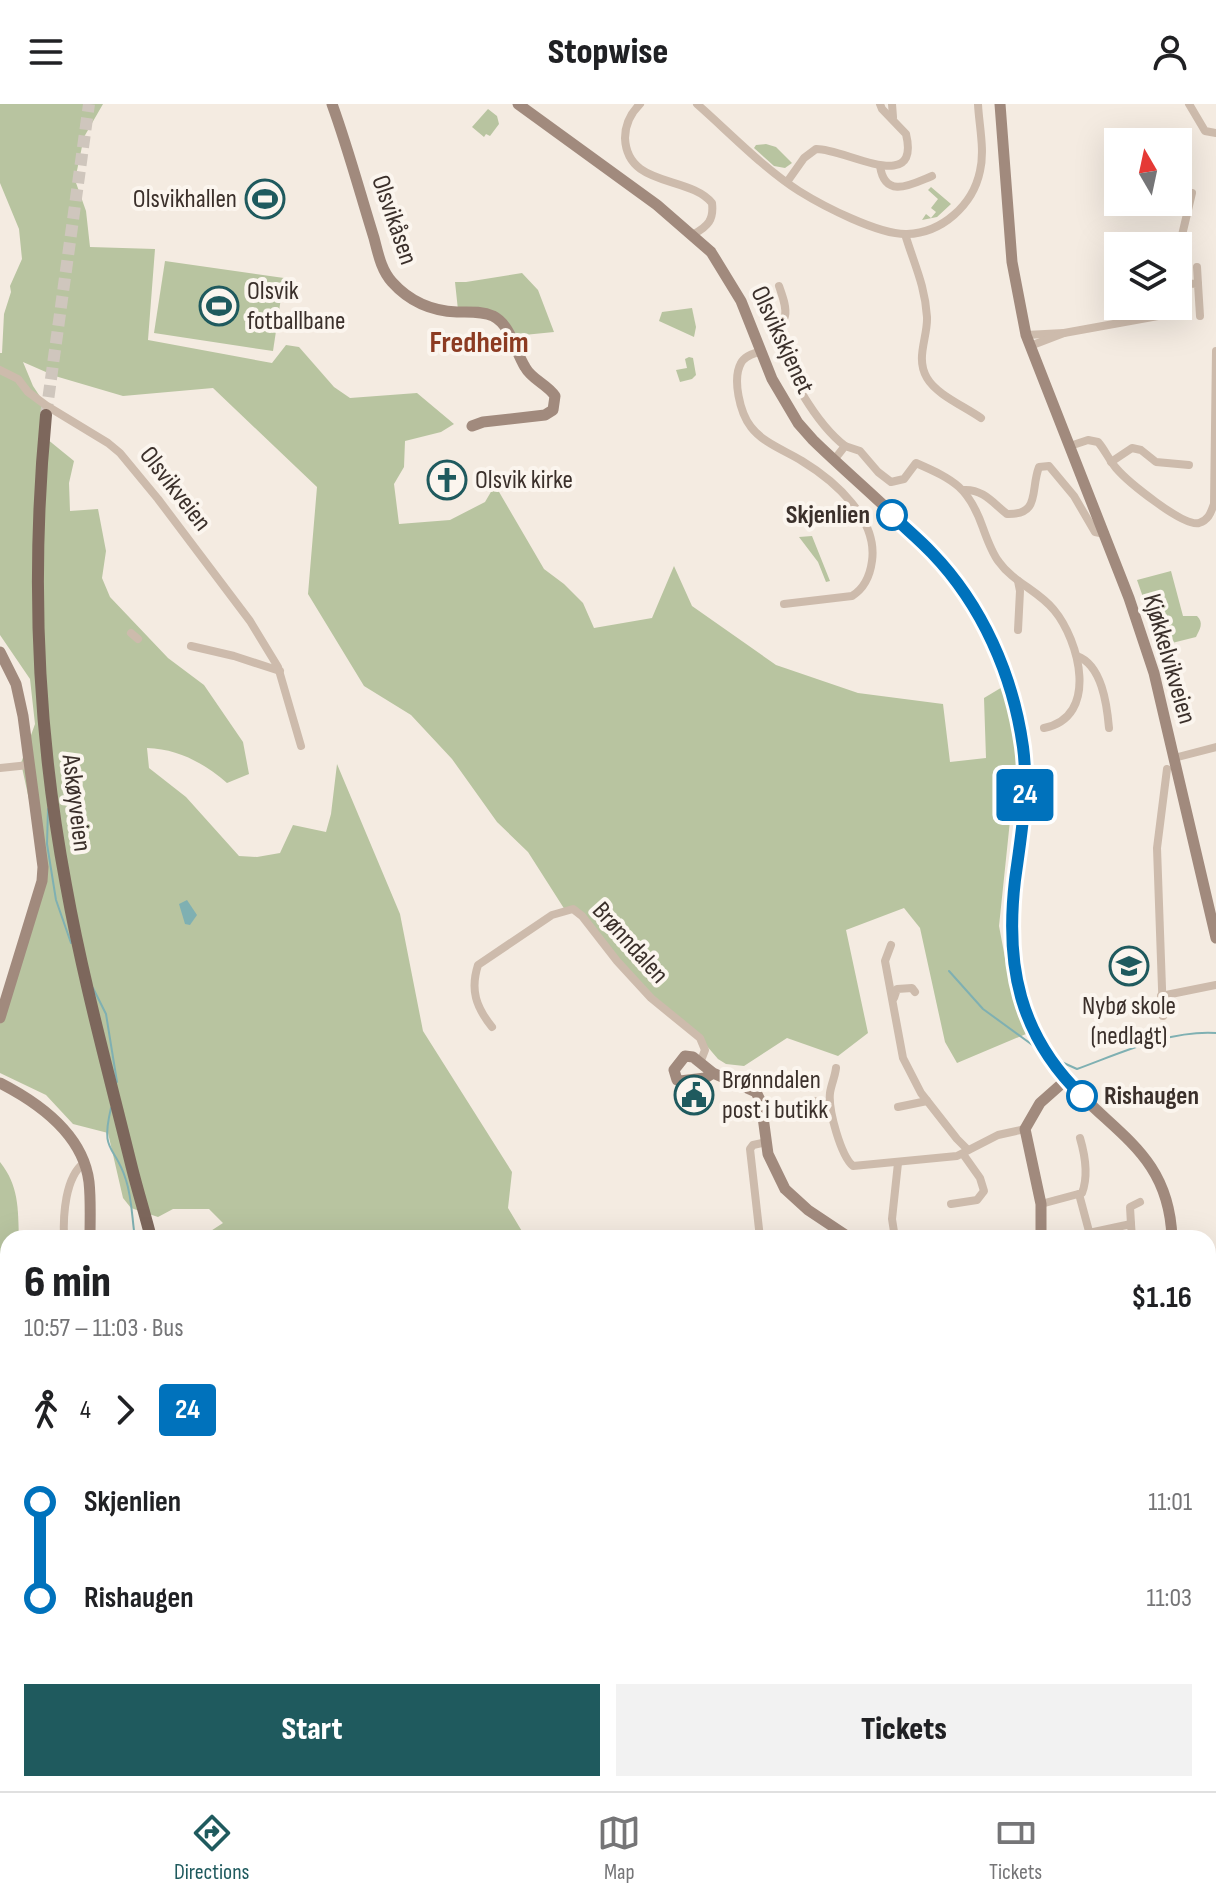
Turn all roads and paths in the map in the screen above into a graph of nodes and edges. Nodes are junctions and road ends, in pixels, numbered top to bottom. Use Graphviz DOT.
graph roads {
  1 [pos="332,104"];
  2 [pos="518,104"];
  3 [pos="640,104"];
  4 [pos="697,104"];
  5 [pos="880,104"];
  6 [pos="892,104"];
  7 [pos="978,104"];
  8 [pos="1000,104"];
  9 [pos="1189,104"];
  10 [pos="893,117"];
  11 [pos="1215,134"];
  12 [pos="880,166"];
  13 [pos="932,176"];
  14 [pos="787,182"];
  15 [pos="694,234"];
  16 [pos="905,234"];
  17 [pos="1197,267"];
  18 [pos="1192,284"];
  19 [pos="1198,284"];
  20 [pos="779,286"];
  21 [pos="1200,316"];
  22 [pos="1139,320"];
  23 [pos="1028,341"];
  24 [pos="761,351"];
  25 [pos="1216,351"];
  26 [pos="0,370"];
  27 [pos="46,415"];
  28 [pos="981,418"];
  29 [pos="472,426"];
  30 [pos="845,446"];
  31 [pos="1070,446"];
  32 [pos="834,460"];
  33 [pos="1111,462"];
  34 [pos="1189,465"];
  35 [pos="964,490"];
  36 [pos="1105,534"];
  37 [pos="1017,580"];
  38 [pos="784,604"];
  39 [pos="1018,630"];
  40 [pos="191,646"];
  41 [pos="0,652"];
  42 [pos="1077,656"];
  43 [pos="280,671"];
  44 [pos="1044,728"];
  45 [pos="1109,728"];
  46 [pos="301,746"];
  47 [pos="1216,747"];
  48 [pos="1174,758"];
  49 [pos="29,765"];
  50 [pos="0,768"];
  51 [pos="1167,769"];
  52 [pos="1216,938"];
  53 [pos="891,945"];
  54 [pos="1216,985"];
  55 [pos="915,992"];
  56 [pos="1161,996"];
  57 [pos="894,999"];
  58 [pos="2,1001"];
  59 [pos="1163,1016"];
  60 [pos="0,1018"];
  61 [pos="492,1027"];
  62 [pos="700,1063"];
  63 [pos="836,1068"];
  64 [pos="713,1073"];
  65 [pos="1066,1080"];
  66 [pos="0,1083"];
  67 [pos="815,1101"];
  68 [pos="927,1101"];
  69 [pos="830,1105"];
  70 [pos="898,1107"];
  71 [pos="1025,1129"];
  72 [pos="1080,1138"];
  73 [pos="767,1142"];
  74 [pos="965,1152"];
  75 [pos="84,1163"];
  76 [pos="898,1163"];
  77 [pos="137,1190"];
  78 [pos="1079,1194"];
  79 [pos="1140,1202"];
  80 [pos="951,1204"];
  81 [pos="1041,1204"];
  82 [pos="1131,1224"];
  83 [pos="63,1230"];
  84 [pos="90,1230"];
  85 [pos="143,1230"];
  86 [pos="149,1230"];
  87 [pos="759,1230"];
  88 [pos="838,1230"];
  89 [pos="894,1230"];
  90 [pos="1041,1230"];
  91 [pos="1089,1230"];
  92 [pos="1109,1230"];
  93 [pos="1131,1230"];
  94 [pos="1171,1230"];
  1 -- 29 [label="main road, Olsvikåsen"];
  2 -- 15 [label="main road, Olsvikskjenet"];
  3 -- 15 [label="street"];
  4 -- 14 [label="street"];
  5 -- 10 [label="street"];
  6 -- 10 [label="street"];
  7 -- 16 [label="street"];
  8 -- 23 [label="main road, Kjøkkelvikveien"];
  9 -- 11 [label="street"];
  10 -- 12 [label="street"];
  12 -- 13 [label="street"];
  12 -- 14 [label="street"];
  14 -- 16 [label="street"];
  15 -- 24 [label="main road, Olsvikskjenet"];
  16 -- 28 [label="street"];
  17 -- 19 [label="street"];
  18 -- 19 [label="street"];
  19 -- 21 [label="street"];
  20 -- 30 [label="street"];
  22 -- 23 [label="street"];
  23 -- 31 [label="main road, Kjøkkelvikveien"];
  24 -- 32 [label="main road, Olsvikskjenet"];
  24 -- 38 [label="street"];
  25 -- 33 [label="street"];
  26 -- 43 [label="street, Olsvikveien"];
  27 -- 77 [label="main road, Askøyveien"];
  30 -- 32 [label="street"];
  30 -- 35 [label="street"];
  31 -- 33 [label="street"];
  31 -- 36 [label="main road, Kjøkkelvikveien"];
  32 -- 65 [label="main road, Olsvikskjenet"];
  33 -- 34 [label="street"];
  35 -- 36 [label="street, Kjøkkelvikveien"];
  35 -- 37 [label="street"];
  36 -- 48 [label="main road, Kjøkkelvikveien"];
  37 -- 39 [label="street"];
  37 -- 42 [label="street"];
  40 -- 43 [label="street"];
  41 -- 49 [label="main road"];
  42 -- 44 [label="street"];
  42 -- 45 [label="street"];
  43 -- 46 [label="street, Olsvikveien"];
  47 -- 48 [label="street"];
  48 -- 52 [label="main road, Kjøkkelvikveien"];
  49 -- 50 [label="street"];
  49 -- 58 [label="main road"];
  51 -- 56 [label="street"];
  53 -- 57 [label="street"];
  54 -- 56 [label="street"];
  55 -- 57 [label="street"];
  56 -- 59 [label="street"];
  57 -- 68 [label="street"];
  58 -- 60 [label="main road"];
  61 -- 62 [label="street, Brønndalen"];
  62 -- 64 [label="main road"];
  62 -- 64 [label="main road"];
  63 -- 69 [label="street"];
  64 -- 73 [label="main road"];
  65 -- 71 [label="main road"];
  65 -- 94 [label="main road, Olsvikskjenet"];
  66 -- 75 [label="main road"];
  67 -- 69 [label="street"];
  68 -- 70 [label="street"];
  68 -- 74 [label="street"];
  69 -- 76 [label="street"];
  71 -- 74 [label="street"];
  71 -- 81 [label="main road"];
  72 -- 78 [label="street"];
  73 -- 87 [label="street"];
  73 -- 88 [label="main road"];
  74 -- 76 [label="street"];
  74 -- 80 [label="street"];
  75 -- 83 [label="street"];
  75 -- 84 [label="main road"];
  76 -- 89 [label="street"];
  77 -- 85 [label="main road, Askøyveien"];
  77 -- 86 [label="main road, Askøyveien"];
  78 -- 81 [label="street"];
  78 -- 91 [label="street"];
  79 -- 82 [label="street"];
  81 -- 90 [label="main road"];
  82 -- 92 [label="street"];
  82 -- 93 [label="street"];
}
